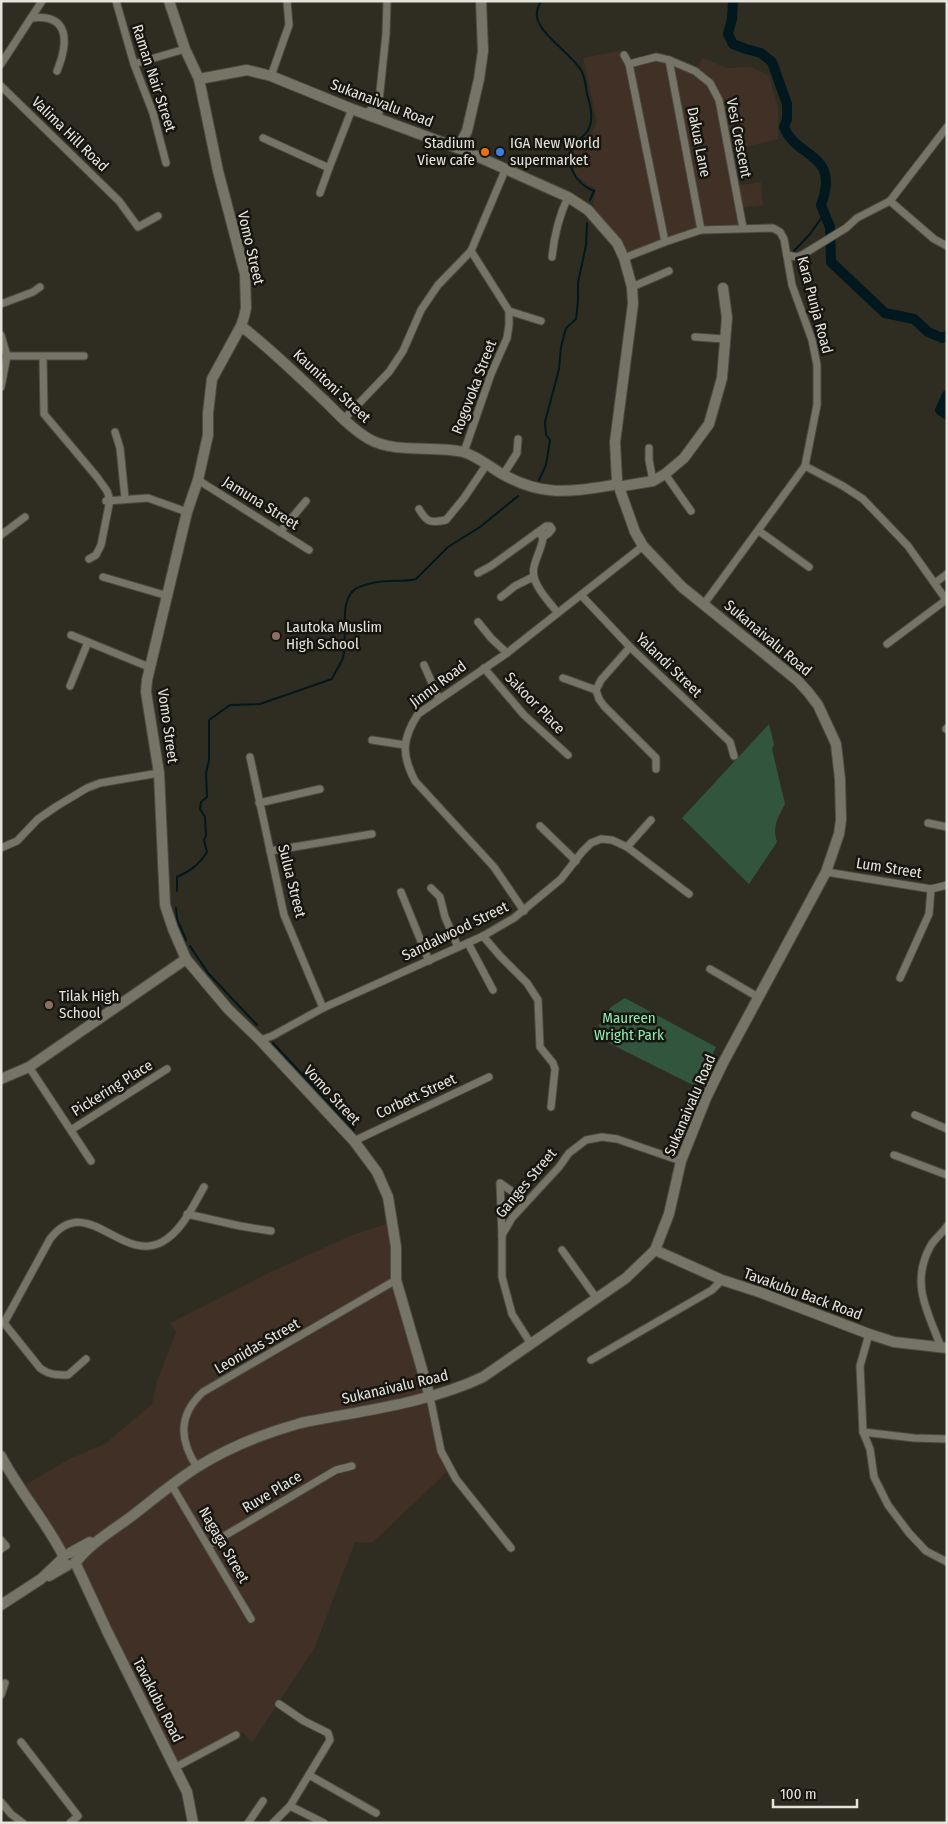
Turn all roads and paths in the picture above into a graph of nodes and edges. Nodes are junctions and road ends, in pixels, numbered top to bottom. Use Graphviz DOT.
graph roads {
  1 [pos="42,1"];
  2 [pos="116,1"];
  3 [pos="169,1"];
  4 [pos="287,1"];
  5 [pos="387,1"];
  6 [pos="481,1"];
  7 [pos="31,18"];
  8 [pos="186,49"];
  9 [pos="624,55"];
  10 [pos="669,60"];
  11 [pos="1,64"];
  12 [pos="134,64"];
  13 [pos="629,64"];
  14 [pos="57,71"];
  15 [pos="271,76"];
  16 [pos="199,79"];
  17 [pos="1,86"];
  18 [pos="379,101"];
  19 [pos="352,109"];
  20 [pos="364,113"];
  21 [pos="379,118"];
  22 [pos="947,127"];
  23 [pos="263,138"];
  24 [pos="458,148"];
  25 [pos="166,163"];
  26 [pos="329,168"];
  27 [pos="506,168"];
  28 [pos="320,192"];
  29 [pos="568,197"];
  30 [pos="890,201"];
  31 [pos="158,216"];
  32 [pos="743,228"];
  33 [pos="701,230"];
  34 [pos="664,242"];
  35 [pos="947,246"];
  36 [pos="471,251"];
  37 [pos="787,255"];
  38 [pos="552,257"];
  39 [pos="624,258"];
  40 [pos="670,271"];
  41 [pos="40,287"];
  42 [pos="632,287"];
  43 [pos="723,288"];
  44 [pos="1,304"];
  45 [pos="509,311"];
  46 [pos="541,321"];
  47 [pos="241,326"];
  48 [pos="1,335"];
  49 [pos="695,337"];
  50 [pos="726,340"];
  51 [pos="7,356"];
  52 [pos="84,356"];
  53 [pos="43,357"];
  54 [pos="1,386"];
  55 [pos="344,419"];
  56 [pos="115,432"];
  57 [pos="518,440"];
  58 [pos="649,448"];
  59 [pos="464,452"];
  60 [pos="487,464"];
  61 [pos="805,466"];
  62 [pos="665,474"];
  63 [pos="503,475"];
  64 [pos="198,480"];
  65 [pos="653,481"];
  66 [pos="618,485"];
  67 [pos="125,498"];
  68 [pos="108,500"];
  69 [pos="306,501"];
  70 [pos="419,509"];
  71 [pos="691,511"];
  72 [pos="187,512"];
  73 [pos="25,517"];
  74 [pos="759,531"];
  75 [pos="280,532"];
  76 [pos="1,535"];
  77 [pos="643,546"];
  78 [pos="309,550"];
  79 [pos="89,559"];
  80 [pos="809,567"];
  81 [pos="478,574"];
  82 [pos="947,574"];
  83 [pos="102,577"];
  84 [pos="533,577"];
  85 [pos="935,583"];
  86 [pos="581,595"];
  87 [pos="168,596"];
  88 [pos="500,597"];
  89 [pos="946,600"];
  90 [pos="704,604"];
  91 [pos="557,612"];
  92 [pos="478,622"];
  93 [pos="71,635"];
  94 [pos="88,642"];
  95 [pos="887,644"];
  96 [pos="630,647"];
  97 [pos="507,652"];
  98 [pos="424,665"];
  99 [pos="149,667"];
  100 [pos="484,668"];
  101 [pos="563,678"];
  102 [pos="70,686"];
  103 [pos="596,690"];
  104 [pos="439,699"];
  105 [pos="372,740"];
  106 [pos="404,745"];
  107 [pos="568,755"];
  108 [pos="734,756"];
  109 [pos="250,757"];
  110 [pos="656,769"];
  111 [pos="159,773"];
  112 [pos="320,790"];
  113 [pos="259,803"];
  114 [pos="651,820"];
  115 [pos="928,823"];
  116 [pos="540,826"];
  117 [pos="947,827"];
  118 [pos="372,834"];
  119 [pos="627,847"];
  120 [pos="1,848"];
  121 [pos="270,851"];
  122 [pos="576,861"];
  123 [pos="826,872"];
  124 [pos="947,885"];
  125 [pos="431,888"];
  126 [pos="931,889"];
  127 [pos="401,892"];
  128 [pos="688,894"];
  129 [pos="524,911"];
  130 [pos="483,936"];
  131 [pos="468,943"];
  132 [pos="458,947"];
  133 [pos="186,959"];
  134 [pos="429,961"];
  135 [pos="710,969"];
  136 [pos="900,978"];
  137 [pos="494,990"];
  138 [pos="758,997"];
  139 [pos="323,1008"];
  140 [pos="260,1040"];
  141 [pos="29,1067"];
  142 [pos="167,1069"];
  143 [pos="489,1077"];
  144 [pos="1,1079"];
  145 [pos="551,1107"];
  146 [pos="915,1115"];
  147 [pos="71,1130"];
  148 [pos="947,1130"];
  149 [pos="354,1141"];
  150 [pos="894,1155"];
  151 [pos="91,1161"];
  152 [pos="681,1161"];
  153 [pos="947,1175"];
  154 [pos="204,1187"];
  155 [pos="526,1201"];
  156 [pos="187,1214"];
  157 [pos="947,1226"];
  158 [pos="271,1231"];
  159 [pos="502,1235"];
  160 [pos="562,1250"];
  161 [pos="654,1250"];
  162 [pos="396,1280"];
  163 [pos="722,1280"];
  164 [pos="596,1299"];
  165 [pos="3,1324"];
  166 [pos="869,1334"];
  167 [pos="531,1344"];
  168 [pos="944,1348"];
  169 [pos="86,1359"];
  170 [pos="591,1360"];
  171 [pos="430,1397"];
  172 [pos="863,1432"];
  173 [pos="947,1439"];
  174 [pos="1,1456"];
  175 [pos="352,1466"];
  176 [pos="197,1467"];
  177 [pos="172,1486"];
  178 [pos="1,1540"];
  179 [pos="209,1546"];
  180 [pos="511,1548"];
  181 [pos="1,1549"];
  182 [pos="70,1559"];
  183 [pos="947,1562"];
  184 [pos="1,1605"];
  185 [pos="251,1619"];
  186 [pos="5,1683"];
  187 [pos="1,1695"];
  188 [pos="279,1704"];
  189 [pos="236,1735"];
  190 [pos="22,1742"];
  191 [pos="176,1767"];
  192 [pos="309,1775"];
  193 [pos="263,1801"];
  194 [pos="1,1802"];
  195 [pos="290,1806"];
  196 [pos="376,1813"];
  197 [pos="24,1823"];
  198 [pos="70,1823"];
  199 [pos="193,1823"];
  200 [pos="248,1823"];
  201 [pos="273,1823"];
  202 [pos="324,1823"];
  1 -- 7 [label="street"];
  2 -- 12 [label="street, Raman Nair Street"];
  3 -- 8 [label="main road, Vomo Street"];
  4 -- 15 [label="street"];
  5 -- 18 [label="street"];
  6 -- 24 [label="main road"];
  7 -- 11 [label="street"];
  7 -- 14 [label="street"];
  8 -- 12 [label="street"];
  8 -- 16 [label="main road, Vomo Street"];
  9 -- 13 [label="street"];
  10 -- 13 [label="street, Vesi Crescent"];
  10 -- 32 [label="street, Vesi Crescent"];
  10 -- 33 [label="street, Dakua Lane"];
  12 -- 25 [label="street, Raman Nair Street"];
  13 -- 34 [label="street"];
  15 -- 16 [label="main road, Sukanaivalu Road"];
  15 -- 19 [label="main road, Sukanaivalu Road"];
  16 -- 47 [label="main road, Vomo Street"];
  17 -- 31 [label="street, Valima Hill Road"];
  18 -- 20 [label="street"];
  18 -- 21 [label="street"];
  19 -- 20 [label="main road, Sukanaivalu Road"];
  19 -- 26 [label="street"];
  20 -- 21 [label="main road, Sukanaivalu Road"];
  21 -- 24 [label="main road, Sukanaivalu Road"];
  22 -- 30 [label="street"];
  23 -- 26 [label="street"];
  24 -- 27 [label="main road, Sukanaivalu Road"];
  26 -- 28 [label="street"];
  27 -- 29 [label="main road, Sukanaivalu Road"];
  27 -- 36 [label="street"];
  29 -- 38 [label="street"];
  29 -- 39 [label="main road, Sukanaivalu Road"];
  30 -- 35 [label="street"];
  30 -- 37 [label="street"];
  32 -- 33 [label="street, Kara Punja Road"];
  32 -- 37 [label="street, Kara Punja Road"];
  33 -- 34 [label="street, Kara Punja Road"];
  34 -- 39 [label="street, Kara Punja Road"];
  36 -- 45 [label="street"];
  36 -- 55 [label="street"];
  37 -- 61 [label="street, Kara Punja Road"];
  39 -- 42 [label="main road, Sukanaivalu Road"];
  40 -- 42 [label="street"];
  41 -- 44 [label="street"];
  42 -- 66 [label="main road, Sukanaivalu Road"];
  43 -- 50 [label="main road"];
  45 -- 46 [label="street"];
  45 -- 59 [label="street, Rogovoka Street"];
  47 -- 55 [label="main road, Kaunitoni Street"];
  47 -- 64 [label="main road, Vomo Street"];
  48 -- 51 [label="street"];
  49 -- 50 [label="street"];
  50 -- 62 [label="main road"];
  51 -- 53 [label="street"];
  51 -- 54 [label="street"];
  52 -- 53 [label="street"];
  53 -- 68 [label="street"];
  55 -- 59 [label="main road, Kaunitoni Street"];
  56 -- 67 [label="street"];
  57 -- 63 [label="street"];
  58 -- 65 [label="street"];
  59 -- 60 [label="main road, Kaunitoni Street"];
  60 -- 63 [label="main road, Kaunitoni Street"];
  60 -- 70 [label="street"];
  61 -- 74 [label="street, Kara Punja Road"];
  61 -- 85 [label="street"];
  62 -- 65 [label="main road"];
  62 -- 71 [label="street"];
  63 -- 66 [label="main road, Kaunitoni Street"];
  64 -- 72 [label="main road, Vomo Street"];
  64 -- 75 [label="street, Jamuna Street"];
  65 -- 66 [label="main road, Kaunitoni Street"];
  66 -- 77 [label="main road, Sukanaivalu Road"];
  67 -- 68 [label="street"];
  67 -- 72 [label="street"];
  68 -- 79 [label="street"];
  69 -- 75 [label="street"];
  72 -- 87 [label="main road, Vomo Street"];
  73 -- 76 [label="street"];
  74 -- 80 [label="street"];
  74 -- 90 [label="street, Kara Punja Road"];
  75 -- 78 [label="street, Jamuna Street"];
  77 -- 86 [label="street, Jinnu Road"];
  77 -- 90 [label="main road, Sukanaivalu Road"];
  81 -- 84 [label="street"];
  82 -- 85 [label="street"];
  83 -- 87 [label="street"];
  84 -- 88 [label="street"];
  84 -- 91 [label="street"];
  85 -- 89 [label="street"];
  86 -- 91 [label="street, Jinnu Road"];
  86 -- 96 [label="street, Yalandi Street"];
  87 -- 99 [label="main road, Vomo Street"];
  89 -- 95 [label="street"];
  90 -- 123 [label="main road, Sukanaivalu Road"];
  91 -- 97 [label="street, Jinnu Road"];
  92 -- 97 [label="street"];
  93 -- 94 [label="street"];
  94 -- 99 [label="street"];
  94 -- 102 [label="street"];
  96 -- 103 [label="street"];
  96 -- 108 [label="street, Yalandi Street"];
  97 -- 100 [label="street, Jinnu Road"];
  98 -- 104 [label="street"];
  99 -- 111 [label="main road, Vomo Street"];
  100 -- 104 [label="street, Jinnu Road"];
  100 -- 107 [label="street, Sakoor Place"];
  101 -- 103 [label="street"];
  103 -- 110 [label="street"];
  104 -- 106 [label="street, Jinnu Road"];
  105 -- 106 [label="street"];
  106 -- 129 [label="street"];
  109 -- 113 [label="street, Sulua Street"];
  111 -- 120 [label="street"];
  111 -- 133 [label="main road, Vomo Street"];
  112 -- 113 [label="street"];
  113 -- 121 [label="street, Sulua Street"];
  114 -- 119 [label="street"];
  115 -- 117 [label="street"];
  116 -- 122 [label="street"];
  118 -- 121 [label="street"];
  119 -- 122 [label="street, Sandalwood Street"];
  119 -- 128 [label="street, Sandalwood Street"];
  121 -- 139 [label="street, Sulua Street"];
  122 -- 129 [label="street, Sandalwood Street"];
  123 -- 126 [label="street, Lum Street"];
  123 -- 138 [label="main road, Sukanaivalu Road"];
  124 -- 126 [label="street, Lum Street"];
  125 -- 132 [label="street"];
  126 -- 136 [label="street"];
  127 -- 134 [label="street"];
  129 -- 130 [label="street, Sandalwood Street"];
  130 -- 131 [label="street, Sandalwood Street"];
  130 -- 145 [label="street"];
  131 -- 132 [label="street, Sandalwood Street"];
  131 -- 137 [label="street"];
  132 -- 134 [label="street, Sandalwood Street"];
  133 -- 140 [label="main road, Vomo Street"];
  133 -- 141 [label="main road"];
  134 -- 139 [label="street, Sandalwood Street"];
  135 -- 138 [label="street"];
  138 -- 152 [label="main road, Sukanaivalu Road"];
  139 -- 140 [label="street, Sandalwood Street"];
  140 -- 149 [label="main road, Vomo Street"];
  141 -- 144 [label="main road"];
  141 -- 147 [label="street"];
  142 -- 147 [label="street, Pickering Place"];
  143 -- 149 [label="street, Corbett Street"];
  146 -- 148 [label="street"];
  147 -- 151 [label="street"];
  149 -- 162 [label="main road, Vomo Street"];
  150 -- 153 [label="street"];
  152 -- 155 [label="street, Ganges Street"];
  152 -- 161 [label="main road, Sukanaivalu Road"];
  154 -- 156 [label="street"];
  155 -- 159 [label="street, Ganges Street"];
  155 -- 159 [label="street"];
  156 -- 158 [label="street"];
  156 -- 165 [label="street"];
  157 -- 168 [label="street"];
  159 -- 167 [label="street, Ganges Street"];
  160 -- 164 [label="street"];
  161 -- 163 [label="main road, Tavakubu Back Road"];
  161 -- 164 [label="main road, Sukanaivalu Road"];
  162 -- 171 [label="main road, Vomo Street"];
  162 -- 176 [label="street, Leonidas Street"];
  163 -- 166 [label="main road, Tavakubu Back Road"];
  163 -- 170 [label="street"];
  164 -- 167 [label="main road, Sukanaivalu Road"];
  165 -- 169 [label="street"];
  166 -- 168 [label="main road, Tavakubu Back Road"];
  166 -- 172 [label="street"];
  167 -- 171 [label="main road, Sukanaivalu Road"];
  171 -- 176 [label="main road, Sukanaivalu Road"];
  171 -- 180 [label="street"];
  172 -- 173 [label="street"];
  172 -- 183 [label="street"];
  174 -- 182 [label="main road, Tavakubu Road"];
  175 -- 179 [label="street, Ruve Place"];
  176 -- 177 [label="main road, Sukanaivalu Road"];
  177 -- 179 [label="street, Nagaga Street"];
  177 -- 182 [label="main road, Sukanaivalu Road"];
  178 -- 181 [label="street"];
  179 -- 185 [label="street, Nagaga Street"];
  182 -- 184 [label="main road, Sukanaivalu Road"];
  182 -- 191 [label="main road, Tavakubu Road"];
  186 -- 187 [label="street"];
  188 -- 192 [label="street"];
  189 -- 191 [label="street"];
  190 -- 198 [label="street"];
  191 -- 199 [label="main road, Tavakubu Road"];
  192 -- 195 [label="street"];
  192 -- 196 [label="street"];
  193 -- 200 [label="street"];
  194 -- 197 [label="street"];
  195 -- 201 [label="street"];
  195 -- 202 [label="street"];
}
